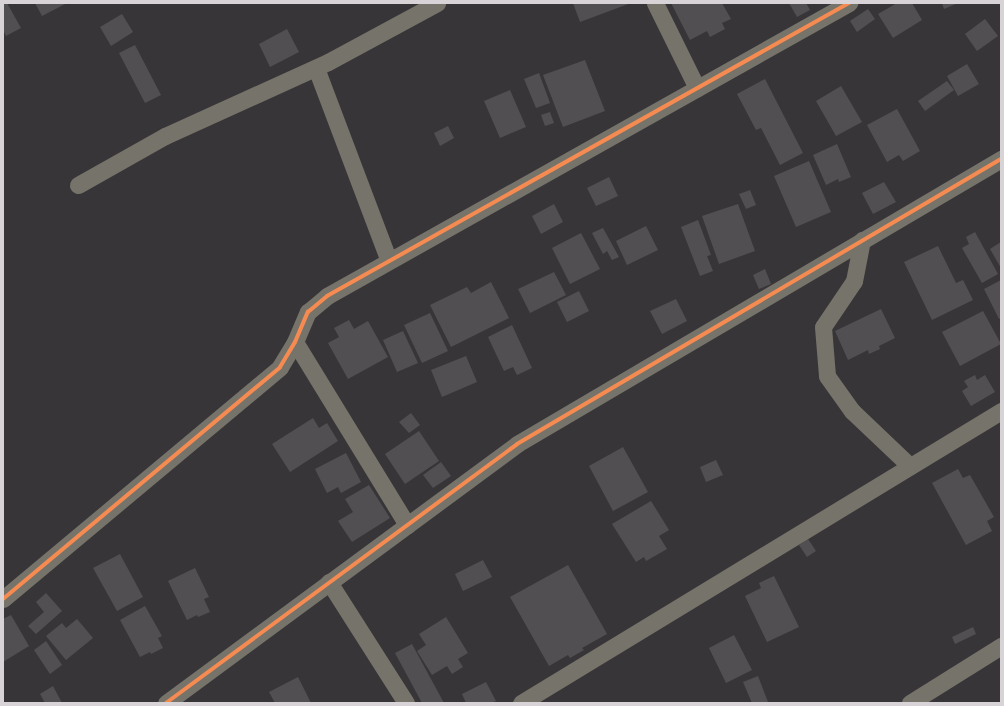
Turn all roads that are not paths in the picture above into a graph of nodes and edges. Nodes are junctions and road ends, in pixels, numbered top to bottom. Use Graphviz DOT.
graph roads {
  1 [pos="437,3"];
  2 [pos="655,3"];
  3 [pos="850,3"];
  4 [pos="316,68"];
  5 [pos="697,88"];
  6 [pos="1001,159"];
  7 [pos="78,185"];
  8 [pos="862,240"];
  9 [pos="389,261"];
  10 [pos="295,342"];
  11 [pos="1001,410"];
  12 [pos="910,466"];
  13 [pos="407,525"];
  14 [pos="330,582"];
  15 [pos="3,599"];
  16 [pos="1001,646"];
  17 [pos="166,703"];
  18 [pos="406,703"];
  19 [pos="521,703"];
  20 [pos="910,703"];
  1 -- 4 [label="street"];
  2 -- 5 [label="street"];
  3 -- 5 [label="street"];
  4 -- 7 [label="street"];
  4 -- 9 [label="street"];
  5 -- 9 [label="street"];
  6 -- 8 [label="street"];
  8 -- 12 [label="street"];
  8 -- 13 [label="street"];
  9 -- 10 [label="street"];
  10 -- 13 [label="street"];
  10 -- 15 [label="street"];
  11 -- 12 [label="street"];
  12 -- 19 [label="street"];
  13 -- 14 [label="street"];
  14 -- 17 [label="street"];
  14 -- 18 [label="street"];
  16 -- 20 [label="street"];
}
